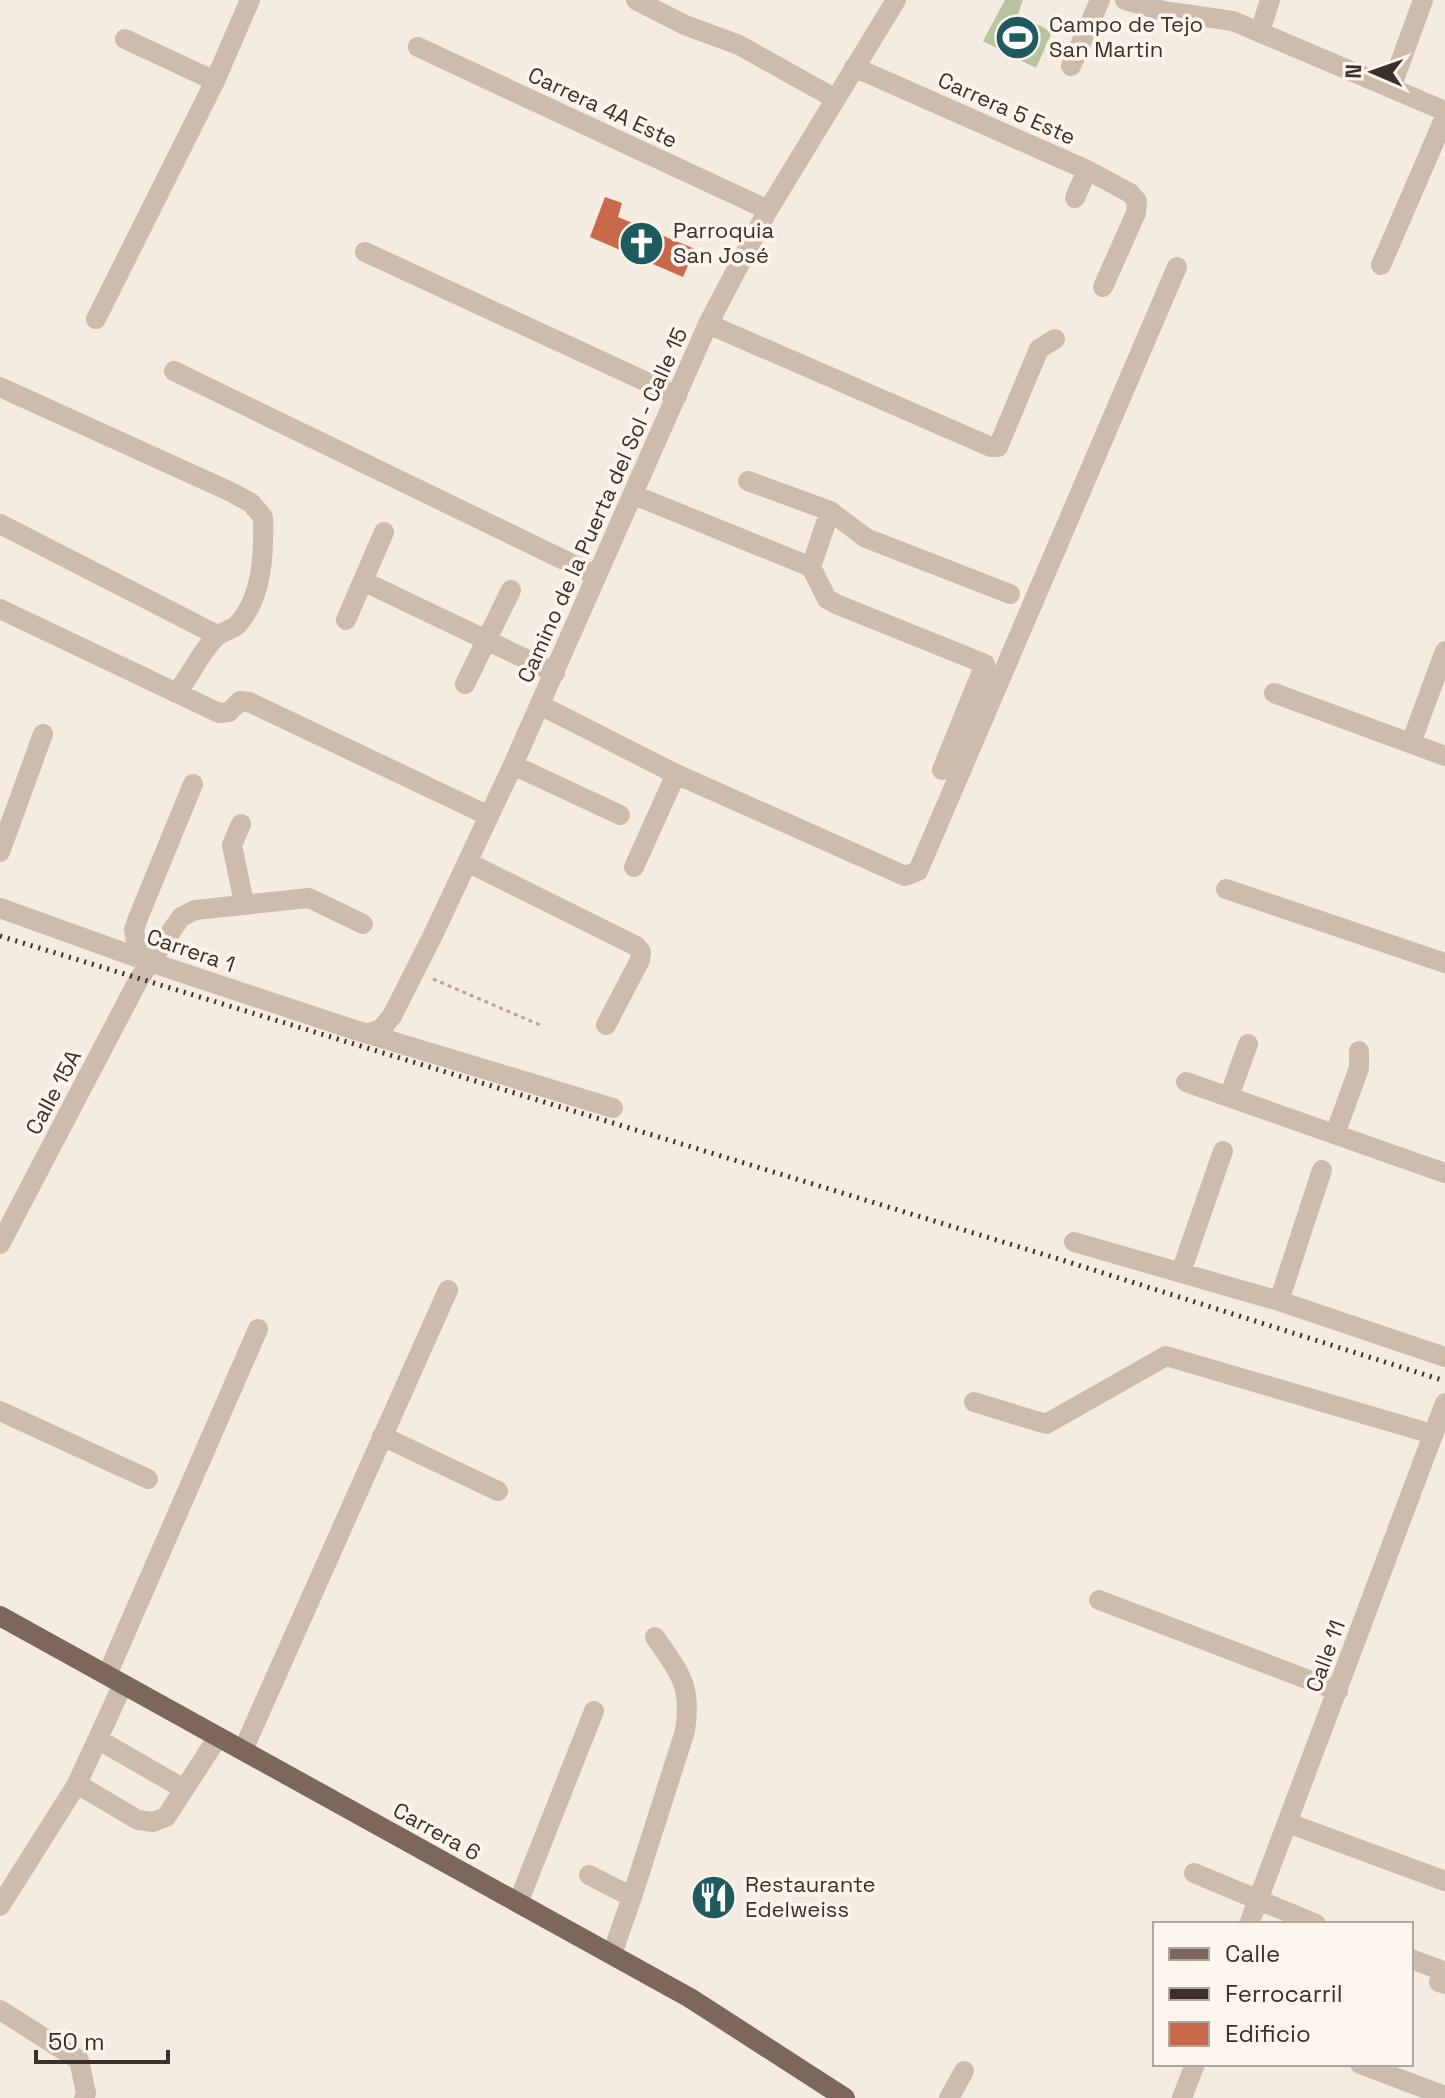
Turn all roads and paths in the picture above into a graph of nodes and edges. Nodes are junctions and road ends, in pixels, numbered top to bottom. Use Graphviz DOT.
graph roads {
  1 [pos="250,0"];
  2 [pos="636,0"];
  3 [pos="896,0"];
  4 [pos="1100,0"];
  5 [pos="1125,0"];
  6 [pos="1257,0"];
  7 [pos="1270,0"];
  8 [pos="1423,0"];
  9 [pos="1254,30"];
  10 [pos="125,39"];
  11 [pos="418,47"];
  12 [pos="1071,66"];
  13 [pos="854,67"];
  14 [pos="215,81"];
  15 [pos="1391,88"];
  16 [pos="834,98"];
  17 [pos="1445,114"];
  18 [pos="1087,170"];
  19 [pos="1075,198"];
  20 [pos="768,210"];
  21 [pos="365,252"];
  22 [pos="1381,265"];
  23 [pos="1177,267"];
  24 [pos="1103,287"];
  25 [pos="96,319"];
  26 [pos="715,327"];
  27 [pos="1055,339"];
  28 [pos="174,371"];
  29 [pos="0,387"];
  30 [pos="677,396"];
  31 [pos="748,481"];
  32 [pos="640,498"];
  33 [pos="830,511"];
  34 [pos="0,524"];
  35 [pos="384,532"];
  36 [pos="811,567"];
  37 [pos="597,576"];
  38 [pos="363,581"];
  39 [pos="511,590"];
  40 [pos="1010,594"];
  41 [pos="0,609"];
  42 [pos="346,620"];
  43 [pos="217,635"];
  44 [pos="488,641"];
  45 [pos="1445,651"];
  46 [pos="555,673"];
  47 [pos="465,684"];
  48 [pos="176,693"];
  49 [pos="1274,693"];
  50 [pos="540,705"];
  51 [pos="43,734"];
  52 [pos="1411,743"];
  53 [pos="1445,756"];
  54 [pos="513,765"];
  55 [pos="942,770"];
  56 [pos="676,774"];
  57 [pos="193,784"];
  58 [pos="620,815"];
  59 [pos="489,816"];
  60 [pos="241,824"];
  61 [pos="0,852"];
  62 [pos="467,862"];
  63 [pos="634,867"];
  64 [pos="1226,889"];
  65 [pos="244,903"];
  66 [pos="0,908"];
  67 [pos="363,924"];
  68 [pos="144,960"];
  69 [pos="1445,963"];
  70 [pos="415,971"];
  71 [pos="540,1025"];
  72 [pos="606,1025"];
  73 [pos="369,1033"];
  74 [pos="1248,1044"];
  75 [pos="1359,1051"];
  76 [pos="1186,1082"];
  77 [pos="1229,1097"];
  78 [pos="613,1108"];
  79 [pos="1335,1134"];
  80 [pos="1223,1151"];
  81 [pos="1322,1170"];
  82 [pos="1445,1173"];
  83 [pos="1074,1242"];
  84 [pos="0,1244"];
  85 [pos="1181,1272"];
  86 [pos="448,1290"];
  87 [pos="1279,1301"];
  88 [pos="258,1329"];
  89 [pos="1445,1357"];
  90 [pos="974,1402"];
  91 [pos="1445,1403"];
  92 [pos="0,1411"];
  93 [pos="1432,1434"];
  94 [pos="382,1436"];
  95 [pos="148,1479"];
  96 [pos="498,1491"];
  97 [pos="1099,1600"];
  98 [pos="0,1616"];
  99 [pos="655,1637"];
  100 [pos="115,1679"];
  101 [pos="1338,1691"];
  102 [pos="594,1711"];
  103 [pos="218,1737"];
  104 [pos="99,1740"];
  105 [pos="243,1750"];
  106 [pos="77,1784"];
  107 [pos="184,1789"];
  108 [pos="1290,1818"];
  109 [pos="1445,1867"];
  110 [pos="1194,1873"];
  111 [pos="589,1875"];
  112 [pos="1445,1881"];
  113 [pos="632,1897"];
  114 [pos="1257,1901"];
  115 [pos="518,1903"];
  116 [pos="0,1906"];
  117 [pos="1250,1922"];
  118 [pos="1311,1922"];
  119 [pos="612,1954"];
  120 [pos="1413,1960"];
  121 [pos="1445,1984"];
  122 [pos="0,2010"];
  123 [pos="1194,2066"];
  124 [pos="1365,2066"];
  125 [pos="964,2071"];
  126 [pos="1445,2096"];
  127 [pos="84,2098"];
  128 [pos="845,2098"];
  129 [pos="949,2098"];
  130 [pos="1182,2098"];
  1 -- 14 [label="street"];
  2 -- 16 [label="street"];
  3 -- 13 [label="street, Camino de la Puerta del Sol - Calle 15"];
  4 -- 12 [label="street"];
  5 -- 9 [label="street"];
  6 -- 9 [label="street"];
  7 -- 9 [label="street"];
  8 -- 15 [label="street"];
  9 -- 15 [label="street"];
  10 -- 14 [label="street"];
  11 -- 20 [label="street, Carrera 4A Este"];
  13 -- 16 [label="street, Camino de la Puerta del Sol - Calle 15"];
  13 -- 18 [label="street, Carrera 5 Este"];
  14 -- 25 [label="street"];
  15 -- 17 [label="street"];
  16 -- 20 [label="street, Camino de la Puerta del Sol - Calle 15"];
  17 -- 22 [label="street"];
  18 -- 19 [label="street"];
  18 -- 24 [label="street, Carrera 5 Este"];
  20 -- 26 [label="street, Camino de la Puerta del Sol - Calle 15"];
  21 -- 30 [label="street"];
  23 -- 56 [label="street"];
  26 -- 27 [label="street"];
  26 -- 30 [label="street, Camino de la Puerta del Sol - Calle 15"];
  28 -- 37 [label="street"];
  29 -- 43 [label="street"];
  30 -- 32 [label="street, Camino de la Puerta del Sol - Calle 15"];
  31 -- 33 [label="street"];
  32 -- 36 [label="street"];
  32 -- 37 [label="street, Camino de la Puerta del Sol - Calle 15"];
  33 -- 36 [label="street"];
  33 -- 40 [label="street"];
  34 -- 43 [label="street"];
  35 -- 38 [label="street"];
  36 -- 55 [label="street"];
  37 -- 46 [label="street, Camino de la Puerta del Sol - Calle 15"];
  38 -- 42 [label="street"];
  38 -- 44 [label="street"];
  39 -- 44 [label="street"];
  41 -- 48 [label="street"];
  43 -- 48 [label="street"];
  44 -- 46 [label="street"];
  44 -- 47 [label="street"];
  45 -- 52 [label="street"];
  46 -- 50 [label="street, Camino de la Puerta del Sol - Calle 15"];
  48 -- 59 [label="street"];
  49 -- 52 [label="street"];
  50 -- 54 [label="street, Camino de la Puerta del Sol - Calle 15"];
  50 -- 56 [label="street"];
  51 -- 61 [label="street"];
  52 -- 53 [label="street"];
  54 -- 58 [label="street"];
  54 -- 59 [label="street, Camino de la Puerta del Sol - Calle 15"];
  56 -- 63 [label="street"];
  57 -- 68 [label="street"];
  59 -- 62 [label="street, Camino de la Puerta del Sol - Calle 15"];
  60 -- 65 [label="street"];
  62 -- 70 [label="street, Camino de la Puerta del Sol - Calle 15"];
  62 -- 72 [label="street"];
  64 -- 69 [label="street"];
  65 -- 67 [label="street, Calle 15A"];
  65 -- 68 [label="street, Calle 15A"];
  66 -- 68 [label="street, Carrera 1"];
  68 -- 73 [label="street, Carrera 1"];
  68 -- 84 [label="street, Calle 15A"];
  70 -- 71 [label="path"];
  70 -- 73 [label="street, Camino de la Puerta del Sol - Calle 15"];
  73 -- 78 [label="street, Carrera 1"];
  74 -- 77 [label="street"];
  75 -- 79 [label="street"];
  76 -- 77 [label="street"];
  77 -- 79 [label="street"];
  79 -- 82 [label="street"];
  80 -- 85 [label="street"];
  81 -- 87 [label="street"];
  83 -- 85 [label="street"];
  85 -- 87 [label="street"];
  86 -- 94 [label="street"];
  87 -- 89 [label="street"];
  88 -- 100 [label="street"];
  90 -- 93 [label="street"];
  91 -- 93 [label="street, Calle 11"];
  92 -- 95 [label="street"];
  93 -- 101 [label="street, Calle 11"];
  94 -- 96 [label="street"];
  94 -- 105 [label="street"];
  97 -- 101 [label="street"];
  98 -- 100 [label="main road, Carrera 6"];
  99 -- 113 [label="street"];
  100 -- 103 [label="main road, Carrera 6"];
  100 -- 104 [label="street"];
  101 -- 108 [label="street, Calle 11"];
  102 -- 115 [label="street"];
  103 -- 105 [label="main road, Carrera 6"];
  103 -- 107 [label="street"];
  104 -- 106 [label="street"];
  104 -- 107 [label="street"];
  105 -- 115 [label="main road, Carrera 6"];
  106 -- 107 [label="street"];
  106 -- 116 [label="street"];
  108 -- 109 [label="street"];
  108 -- 112 [label="street"];
  108 -- 114 [label="street, Calle 11"];
  110 -- 114 [label="street"];
  111 -- 113 [label="street"];
  113 -- 119 [label="street"];
  114 -- 117 [label="street, Calle 11"];
  114 -- 118 [label="street"];
  115 -- 119 [label="main road, Carrera 6"];
  119 -- 128 [label="main road, Carrera 6"];
  120 -- 121 [label="street"];
  122 -- 127 [label="street"];
  123 -- 130 [label="street"];
  124 -- 126 [label="street"];
  125 -- 129 [label="street"];
}
